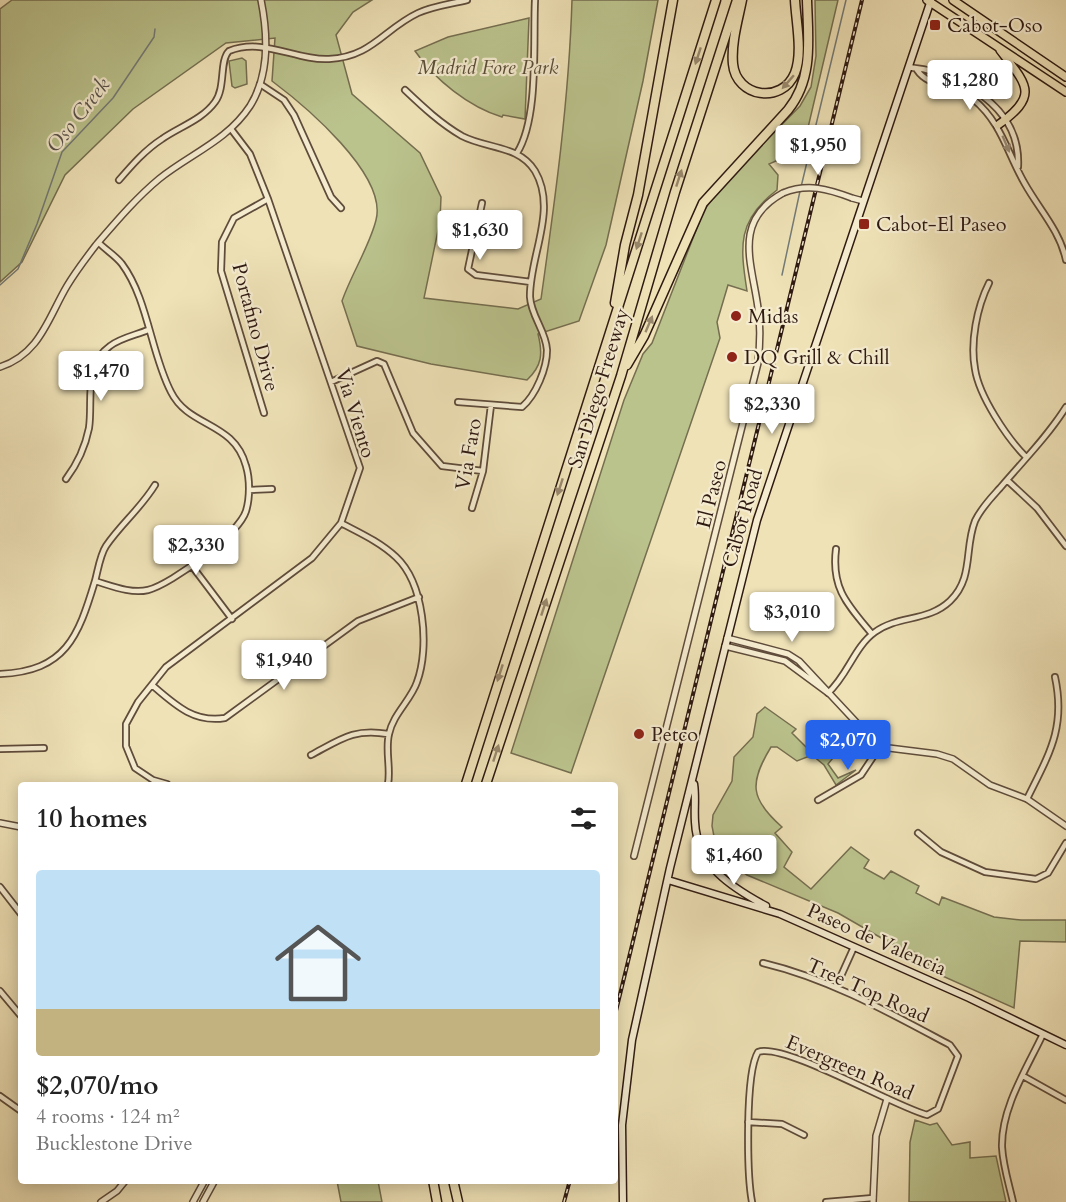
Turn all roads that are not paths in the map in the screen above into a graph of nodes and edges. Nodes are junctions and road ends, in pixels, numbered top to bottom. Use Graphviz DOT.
graph roads {
  1 [pos="261,0"];
  2 [pos="467,0"];
  3 [pos="536,0"];
  4 [pos="673,0"];
  5 [pos="715,0"];
  6 [pos="737,0"];
  7 [pos="742,0"];
  8 [pos="795,0"];
  9 [pos="807,0"];
  10 [pos="953,0"];
  11 [pos="929,1"];
  12 [pos="996,46"];
  13 [pos="267,47"];
  14 [pos="909,67"];
  15 [pos="917,70"];
  16 [pos="1066,77"];
  17 [pos="260,84"];
  18 [pos="405,90"];
  19 [pos="1066,92"];
  20 [pos="1006,119"];
  21 [pos="998,125"];
  22 [pos="231,129"];
  23 [pos="517,153"];
  24 [pos="1018,167"];
  25 [pos="119,180"];
  26 [pos="268,199"];
  27 [pos="863,201"];
  28 [pos="482,203"];
  29 [pos="341,208"];
  30 [pos="99,243"];
  31 [pos="1066,260"];
  32 [pos="531,282"];
  33 [pos="989,283"];
  34 [pos="148,330"];
  35 [pos="609,334"];
  36 [pos="0,367"];
  37 [pos="621,376"];
  38 [pos="332,382"];
  39 [pos="458,402"];
  40 [pos="491,405"];
  41 [pos="1066,407"];
  42 [pos="264,413"];
  43 [pos="1061,415"];
  44 [pos="1066,419"];
  45 [pos="1026,457"];
  46 [pos="483,471"];
  47 [pos="66,479"];
  48 [pos="1007,480"];
  49 [pos="155,485"];
  50 [pos="272,489"];
  51 [pos="249,490"];
  52 [pos="472,508"];
  53 [pos="341,523"];
  54 [pos="1066,546"];
  55 [pos="836,549"];
  56 [pos="192,566"];
  57 [pos="95,581"];
  58 [pos="419,597"];
  59 [pos="232,619"];
  60 [pos="872,634"];
  61 [pos="727,638"];
  62 [pos="725,646"];
  63 [pos="0,674"];
  64 [pos="1055,677"];
  65 [pos="152,685"];
  66 [pos="828,693"];
  67 [pos="388,734"];
  68 [pos="881,745"];
  69 [pos="44,748"];
  70 [pos="0,749"];
  71 [pos="311,754"];
  72 [pos="694,781"];
  73 [pos="160,782"];
  74 [pos="388,782"];
  75 [pos="467,782"];
  76 [pos="487,782"];
  77 [pos="1027,799"];
  78 [pos="818,800"];
  79 [pos="0,824"];
  80 [pos="1066,826"];
  81 [pos="18,827"];
  82 [pos="918,833"];
  83 [pos="1066,843"];
  84 [pos="634,856"];
  85 [pos="668,880"];
  86 [pos="0,887"];
  87 [pos="18,910"];
  88 [pos="780,914"];
  89 [pos="854,947"];
  90 [pos="763,963"];
  91 [pos="836,987"];
  92 [pos="0,991"];
  93 [pos="18,1012"];
  94 [pos="1043,1034"];
  95 [pos="1066,1046"];
  96 [pos="1023,1076"];
  97 [pos="0,1096"];
  98 [pos="887,1099"];
  99 [pos="1066,1100"];
  100 [pos="18,1110"];
  101 [pos="931,1115"];
  102 [pos="748,1122"];
  103 [pos="804,1135"];
  104 [pos="123,1184"];
  105 [pos="203,1184"];
  106 [pos="213,1184"];
  107 [pos="434,1184"];
  108 [pos="454,1184"];
  109 [pos="873,1200"];
  110 [pos="100,1202"];
  111 [pos="193,1202"];
  112 [pos="203,1202"];
  113 [pos="437,1202"];
  114 [pos="458,1202"];
  115 [pos="623,1202"];
  116 [pos="752,1202"];
  117 [pos="826,1202"];
  118 [pos="1013,1202"];
  1 -- 13 [label="street"];
  2 -- 13 [label="street"];
  3 -- 23 [label="street"];
  4 -- 35 [label="highway"];
  5 -- 35 [label="highway, San Diego Freeway, one-way"];
  37 -- 6 [label="highway, San Diego Freeway, one-way"];
  8 -- 7 [label="highway, one-way"];
  37 -- 9 [label="highway, one-way"];
  10 -- 16 [label="main road"];
  11 -- 12 [label="main road"];
  11 -- 14 [label="main road, Cabot Road"];
  12 -- 19 [label="main road"];
  12 -- 20 [label="main road"];
  13 -- 17 [label="street"];
  13 -- 25 [label="street"];
  14 -- 15 [label="street"];
  14 -- 27 [label="main road, Cabot Road"];
  15 -- 20 [label="street"];
  15 -- 21 [label="street"];
  17 -- 22 [label="street"];
  17 -- 29 [label="street"];
  18 -- 23 [label="street"];
  20 -- 21 [label="main road"];
  20 -- 24 [label="street"];
  21 -- 24 [label="street, one-way"];
  22 -- 26 [label="street, Via Viento"];
  22 -- 30 [label="street"];
  23 -- 32 [label="street"];
  24 -- 31 [label="street"];
  26 -- 38 [label="street, Via Viento"];
  26 -- 42 [label="street, Portafino Drive"];
  27 -- 61 [label="main road, Cabot Road"];
  27 -- 84 [label="street, El Paseo, bridge"];
  28 -- 32 [label="street"];
  30 -- 34 [label="street"];
  30 -- 36 [label="street"];
  32 -- 40 [label="street"];
  33 -- 45 [label="street"];
  34 -- 47 [label="street"];
  34 -- 51 [label="street"];
  35 -- 75 [label="highway, San Diego Freeway, one-way"];
  76 -- 37 [label="highway, San Diego Freeway, one-way"];
  38 -- 46 [label="street"];
  38 -- 53 [label="street, Via Viento"];
  39 -- 40 [label="street"];
  40 -- 46 [label="street, Via Faro"];
  41 -- 43 [label="street"];
  43 -- 44 [label="street"];
  43 -- 45 [label="street"];
  45 -- 48 [label="street"];
  46 -- 52 [label="street, Via Faro"];
  48 -- 54 [label="street"];
  48 -- 60 [label="street"];
  49 -- 57 [label="street"];
  50 -- 51 [label="street"];
  51 -- 56 [label="street"];
  53 -- 58 [label="street"];
  53 -- 59 [label="street, Via Viento"];
  55 -- 60 [label="street"];
  56 -- 57 [label="street"];
  56 -- 59 [label="street"];
  57 -- 63 [label="street"];
  58 -- 65 [label="street"];
  58 -- 67 [label="street"];
  59 -- 65 [label="street, Via Viento"];
  60 -- 66 [label="street"];
  61 -- 62 [label="main road, Cabot Road"];
  61 -- 66 [label="street"];
  62 -- 66 [label="street"];
  62 -- 72 [label="main road, Cabot Road"];
  64 -- 77 [label="street"];
  65 -- 73 [label="street, Via Viento"];
  66 -- 68 [label="street"];
  67 -- 71 [label="street"];
  67 -- 74 [label="street"];
  68 -- 77 [label="street"];
  68 -- 78 [label="street"];
  69 -- 70 [label="street"];
  72 -- 85 [label="main road, Cabot Road"];
  72 -- 88 [label="main road"];
  77 -- 80 [label="street"];
  79 -- 81 [label="street"];
  82 -- 83 [label="street"];
  85 -- 88 [label="main road, Paseo de Valencia"];
  85 -- 115 [label="main road, Cabot Road"];
  86 -- 87 [label="street"];
  88 -- 89 [label="main road, Paseo de Valencia"];
  89 -- 91 [label="street"];
  89 -- 94 [label="main road, Paseo de Valencia"];
  90 -- 91 [label="street, Tree Top Road"];
  91 -- 101 [label="street, Tree Top Road"];
  92 -- 93 [label="street"];
  94 -- 95 [label="main road, Paseo de Valencia"];
  94 -- 96 [label="street"];
  96 -- 99 [label="street"];
  96 -- 118 [label="street"];
  97 -- 100 [label="street"];
  98 -- 101 [label="street, Evergreen Road"];
  98 -- 102 [label="street, Evergreen Road"];
  98 -- 109 [label="street"];
  102 -- 103 [label="street"];
  102 -- 116 [label="street"];
  104 -- 110 [label="street"];
  105 -- 111 [label="street"];
  106 -- 112 [label="street"];
  107 -- 113 [label="highway"];
  108 -- 114 [label="highway"];
  109 -- 117 [label="street"];
}
